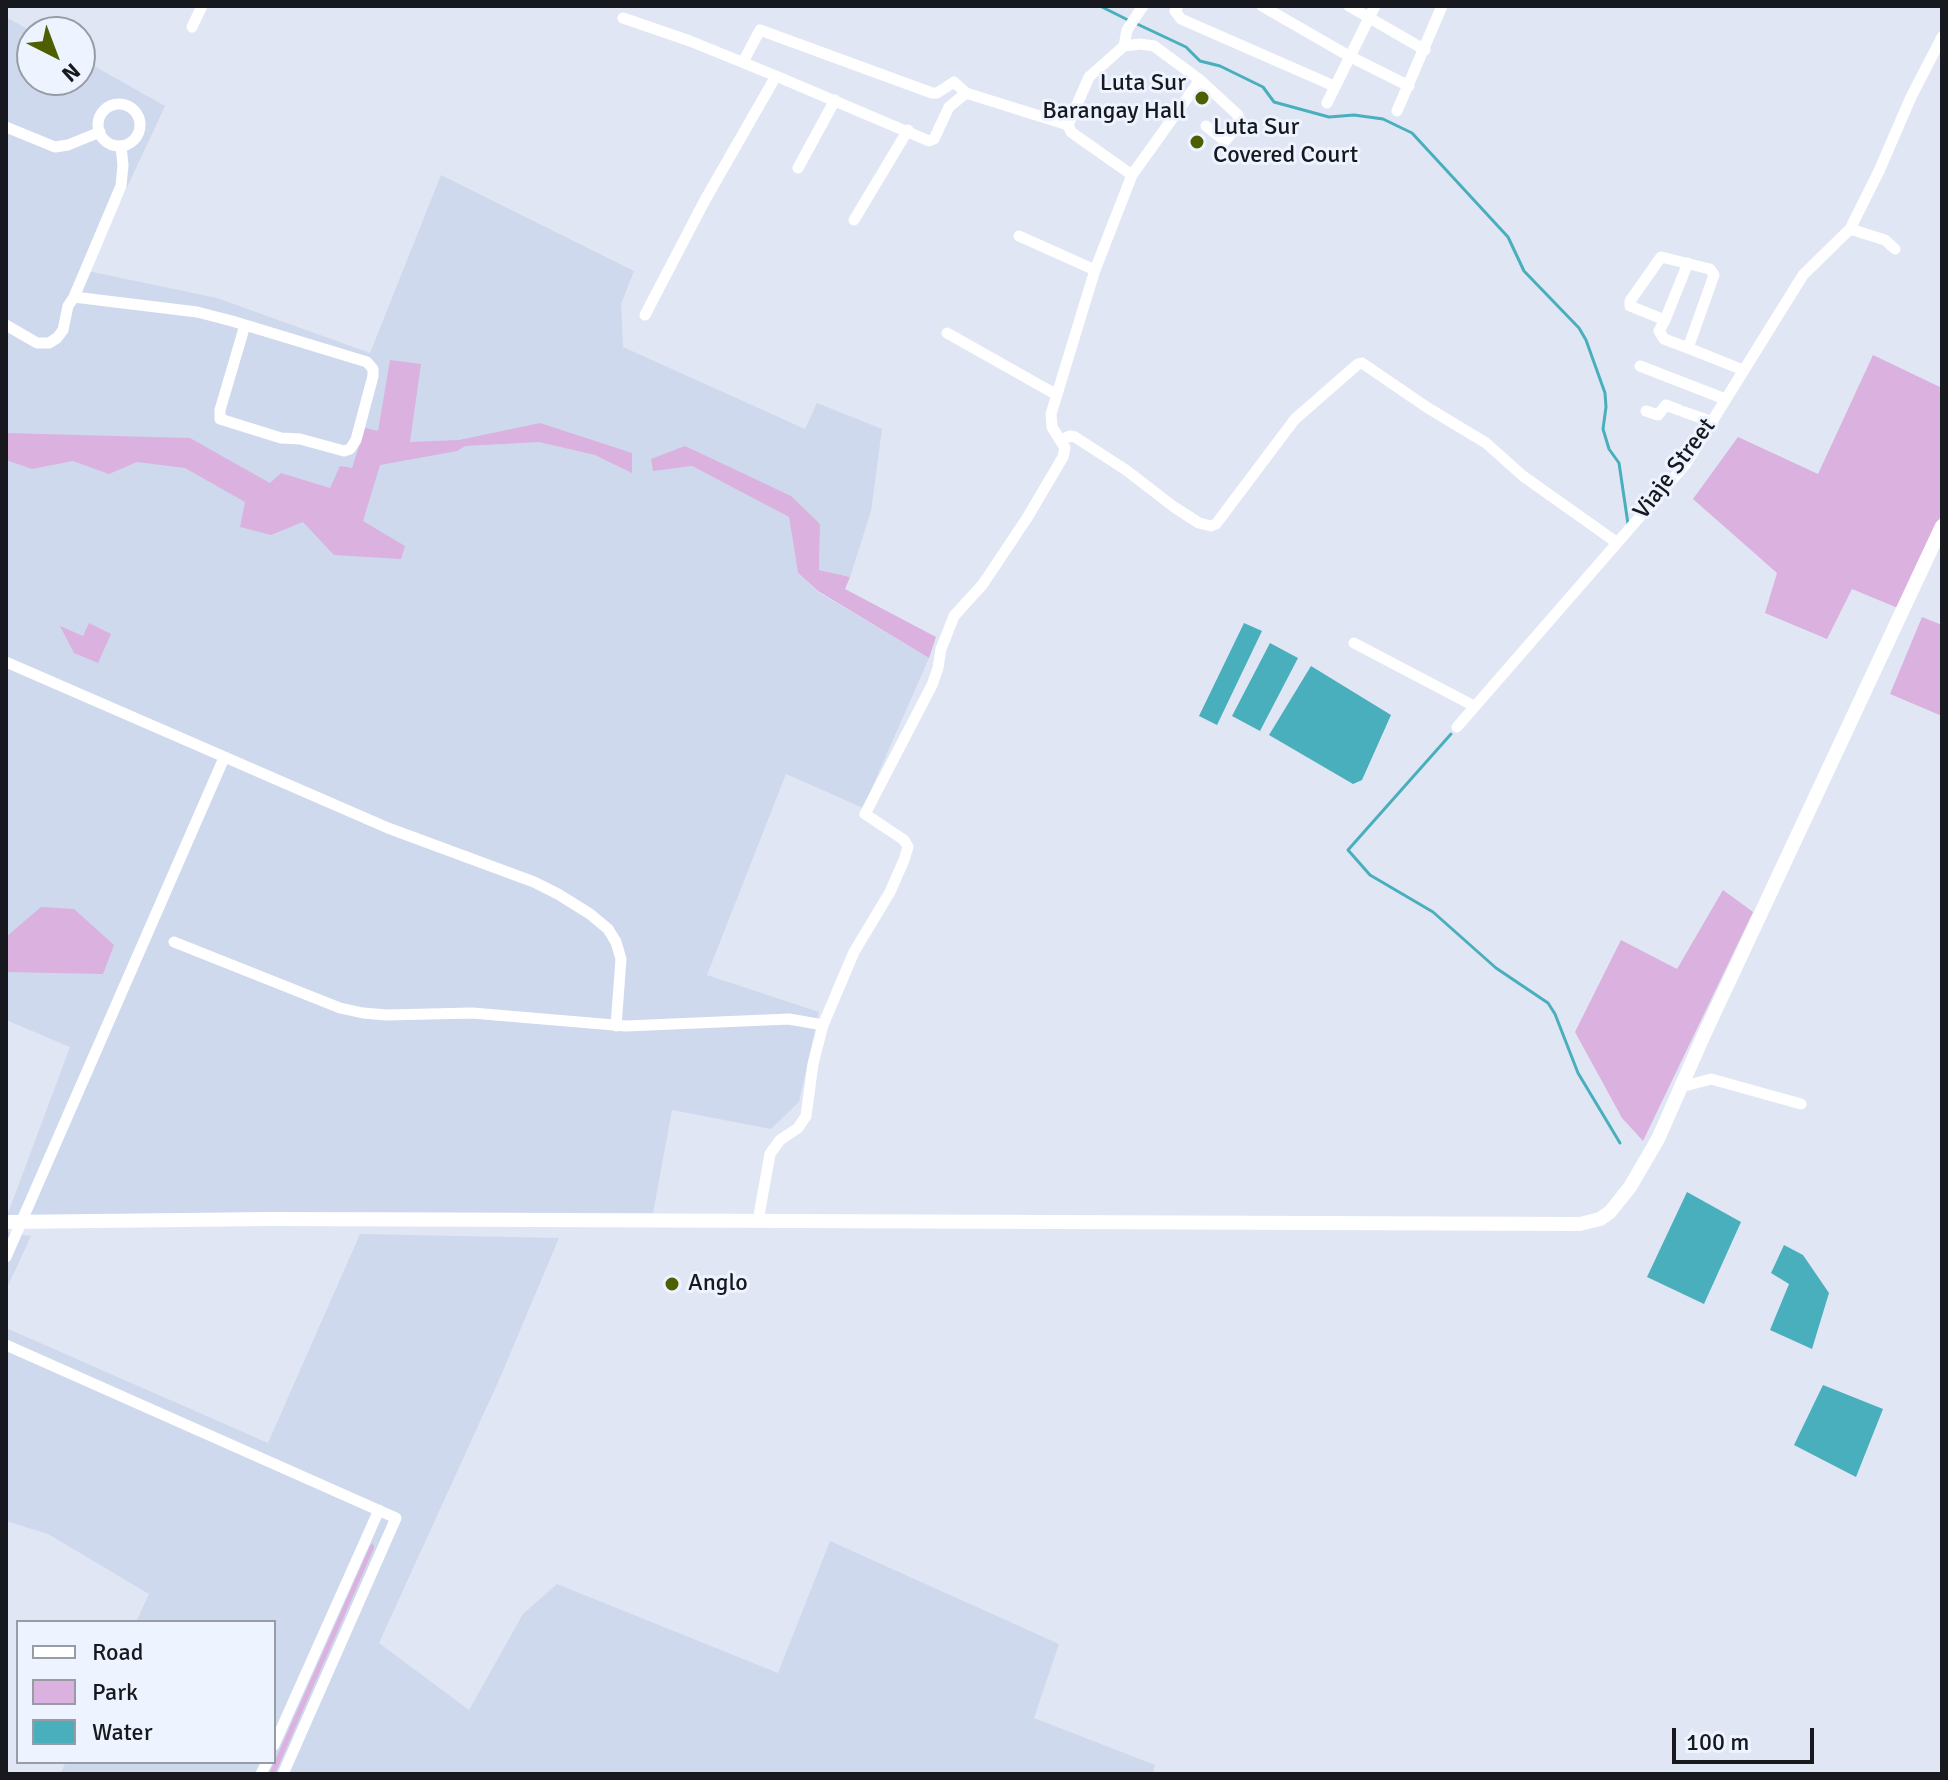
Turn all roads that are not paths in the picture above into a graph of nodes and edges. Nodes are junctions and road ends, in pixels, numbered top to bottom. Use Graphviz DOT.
graph roads {
  1 [pos="202,6"];
  2 [pos="1178,6"];
  3 [pos="1262,6"];
  4 [pos="1349,6"];
  5 [pos="1375,6"];
  6 [pos="1442,6"];
  7 [pos="1141,8"];
  8 [pos="623,18"];
  9 [pos="1369,19"];
  10 [pos="192,27"];
  11 [pos="1942,37"];
  12 [pos="1124,46"];
  13 [pos="1425,50"];
  14 [pos="1349,56"];
  15 [pos="743,62"];
  16 [pos="776,76"];
  17 [pos="1200,80"];
  18 [pos="1334,86"];
  19 [pos="1409,86"];
  20 [pos="966,93"];
  21 [pos="835,100"];
  22 [pos="1327,103"];
  23 [pos="1397,111"];
  24 [pos="1068,125"];
  25 [pos="1206,126"];
  26 [pos="6,127"];
  27 [pos="908,130"];
  28 [pos="100,132"];
  29 [pos="121,146"];
  30 [pos="798,168"];
  31 [pos="1132,175"];
  32 [pos="854,220"];
  33 [pos="1850,229"];
  34 [pos="1019,236"];
  35 [pos="1895,249"];
  36 [pos="1688,263"];
  37 [pos="1095,270"];
  38 [pos="74,297"];
  39 [pos="645,315"];
  40 [pos="1665,320"];
  41 [pos="6,325"];
  42 [pos="245,325"];
  43 [pos="947,333"];
  44 [pos="1688,348"];
  45 [pos="1640,366"];
  46 [pos="1743,370"];
  47 [pos="1057,395"];
  48 [pos="1725,399"];
  49 [pos="1646,411"];
  50 [pos="1713,422"];
  51 [pos="1061,440"];
  52 [pos="1942,526"];
  53 [pos="1616,542"];
  54 [pos="1354,643"];
  55 [pos="6,662"];
  56 [pos="1474,706"];
  57 [pos="1457,727"];
  58 [pos="224,758"];
  59 [pos="174,942"];
  60 [pos="823,1025"];
  61 [pos="616,1026"];
  62 [pos="1681,1087"];
  63 [pos="1801,1104"];
  64 [pos="758,1221"];
  65 [pos="14,1222"];
  66 [pos="6,1257"];
  67 [pos="6,1345"];
  68 [pos="379,1510"];
  69 [pos="276,1741"];
  70 [pos="283,1774"];
  1 -- 10 [label="street"];
  2 -- 18 [label="street"];
  3 -- 14 [label="street"];
  4 -- 9 [label="street"];
  5 -- 9 [label="street"];
  6 -- 13 [label="street"];
  7 -- 12 [label="street"];
  8 -- 15 [label="street"];
  9 -- 13 [label="street"];
  9 -- 14 [label="street"];
  11 -- 33 [label="street, Viaje Street"];
  12 -- 17 [label="street"];
  12 -- 24 [label="street"];
  13 -- 19 [label="street"];
  14 -- 18 [label="street"];
  14 -- 19 [label="street"];
  15 -- 16 [label="street"];
  15 -- 20 [label="street"];
  16 -- 21 [label="street"];
  16 -- 39 [label="street"];
  17 -- 25 [label="street"];
  17 -- 31 [label="street"];
  18 -- 22 [label="street"];
  19 -- 23 [label="street"];
  20 -- 24 [label="street"];
  20 -- 27 [label="street"];
  21 -- 27 [label="street"];
  21 -- 30 [label="street"];
  24 -- 31 [label="street"];
  26 -- 28 [label="street"];
  27 -- 32 [label="street"];
  28 -- 29 [label="street"];
  28 -- 29 [label="street"];
  29 -- 38 [label="street"];
  31 -- 37 [label="street"];
  33 -- 35 [label="street"];
  33 -- 46 [label="street, Viaje Street"];
  34 -- 37 [label="street"];
  36 -- 40 [label="street"];
  36 -- 40 [label="street"];
  36 -- 44 [label="street"];
  37 -- 47 [label="street"];
  38 -- 41 [label="street"];
  38 -- 42 [label="street"];
  40 -- 44 [label="street"];
  42 -- 42 [label="street"];
  43 -- 47 [label="street"];
  44 -- 46 [label="street"];
  45 -- 48 [label="street"];
  46 -- 48 [label="street, Viaje Street"];
  47 -- 51 [label="street"];
  48 -- 50 [label="street, Viaje Street"];
  49 -- 50 [label="street"];
  50 -- 53 [label="street, Viaje Street"];
  51 -- 53 [label="street"];
  51 -- 60 [label="street"];
  52 -- 62 [label="street"];
  53 -- 56 [label="street, Viaje Street"];
  54 -- 56 [label="street"];
  55 -- 58 [label="street"];
  56 -- 57 [label="street, Viaje Street"];
  58 -- 61 [label="street"];
  58 -- 65 [label="street"];
  59 -- 61 [label="street"];
  60 -- 61 [label="street"];
  60 -- 64 [label="street"];
  62 -- 63 [label="street"];
  62 -- 64 [label="street"];
  64 -- 65 [label="street"];
  65 -- 66 [label="street"];
  67 -- 68 [label="street"];
  68 -- 69 [label="street"];
  68 -- 70 [label="street"];
}
